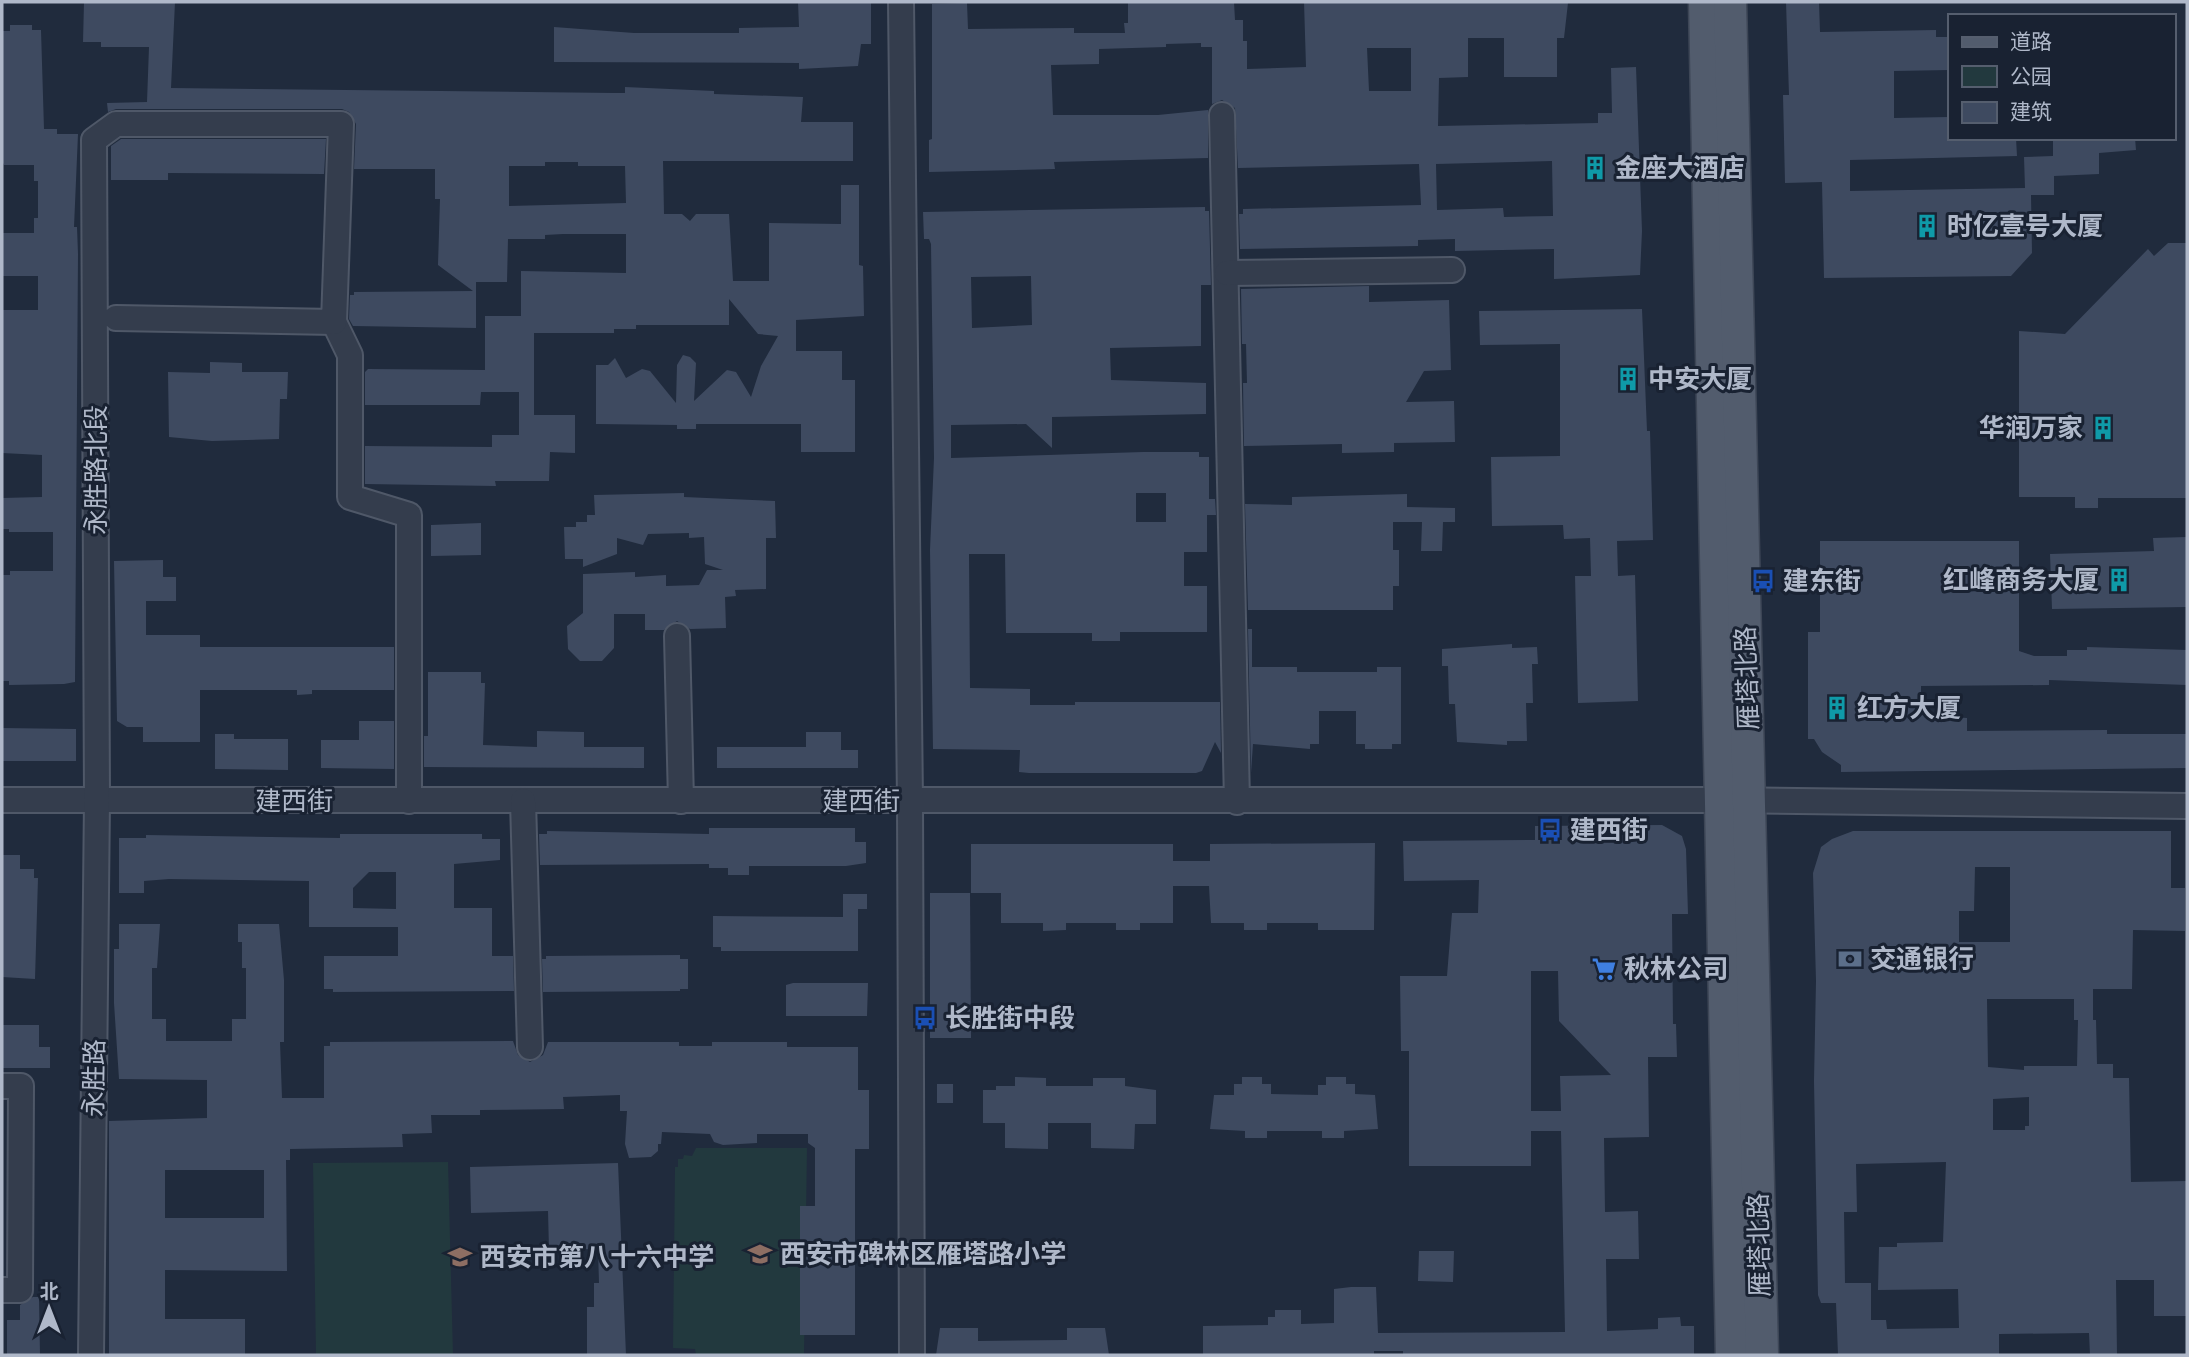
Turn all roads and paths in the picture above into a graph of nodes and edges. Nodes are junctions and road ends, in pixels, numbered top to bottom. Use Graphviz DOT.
graph roads {
  1 [pos="901,2"];
  2 [pos="1705,2"];
  3 [pos="1730,2"];
  4 [pos="1222,115"];
  5 [pos="1452,270"];
  6 [pos="1227,273"];
  7 [pos="116,318"];
  8 [pos="334,322"];
  9 [pos="677,636"];
  10 [pos="2,800"];
  11 [pos="97,800"];
  12 [pos="1735,800"];
  13 [pos="409,801"];
  14 [pos="523,801"];
  15 [pos="681,801"];
  16 [pos="910,802"];
  17 [pos="1237,802"];
  18 [pos="2187,806"];
  19 [pos="530,1047"];
  20 [pos="2,1086"];
  21 [pos="11,1290"];
  22 [pos="91,1355"];
  23 [pos="912,1355"];
  24 [pos="1732,1355"];
  25 [pos="1762,1355"];
  1 -- 16 [label="street"];
  2 -- 12 [label="main road, 雁塔北路"];
  3 -- 12 [label="main road, 雁塔北路"];
  4 -- 6 [label="street"];
  5 -- 6 [label="street"];
  6 -- 17 [label="street"];
  7 -- 8 [label="street"];
  8 -- 11 [label="street, 永胜路北段"];
  8 -- 13 [label="street"];
  9 -- 15 [label="street"];
  10 -- 11 [label="street, 建西街"];
  11 -- 13 [label="street, 建西街"];
  11 -- 22 [label="street, 永胜路"];
  12 -- 17 [label="street, 建西街"];
  12 -- 18 [label="street"];
  12 -- 24 [label="main road, 雁塔北路"];
  12 -- 25 [label="main road, 雁塔北路"];
  13 -- 14 [label="street, 建西街"];
  14 -- 15 [label="street, 建西街"];
  14 -- 19 [label="street"];
  15 -- 16 [label="street, 建西街"];
  16 -- 17 [label="street, 建西街"];
  16 -- 23 [label="street"];
  20 -- 21 [label="street"];
}
